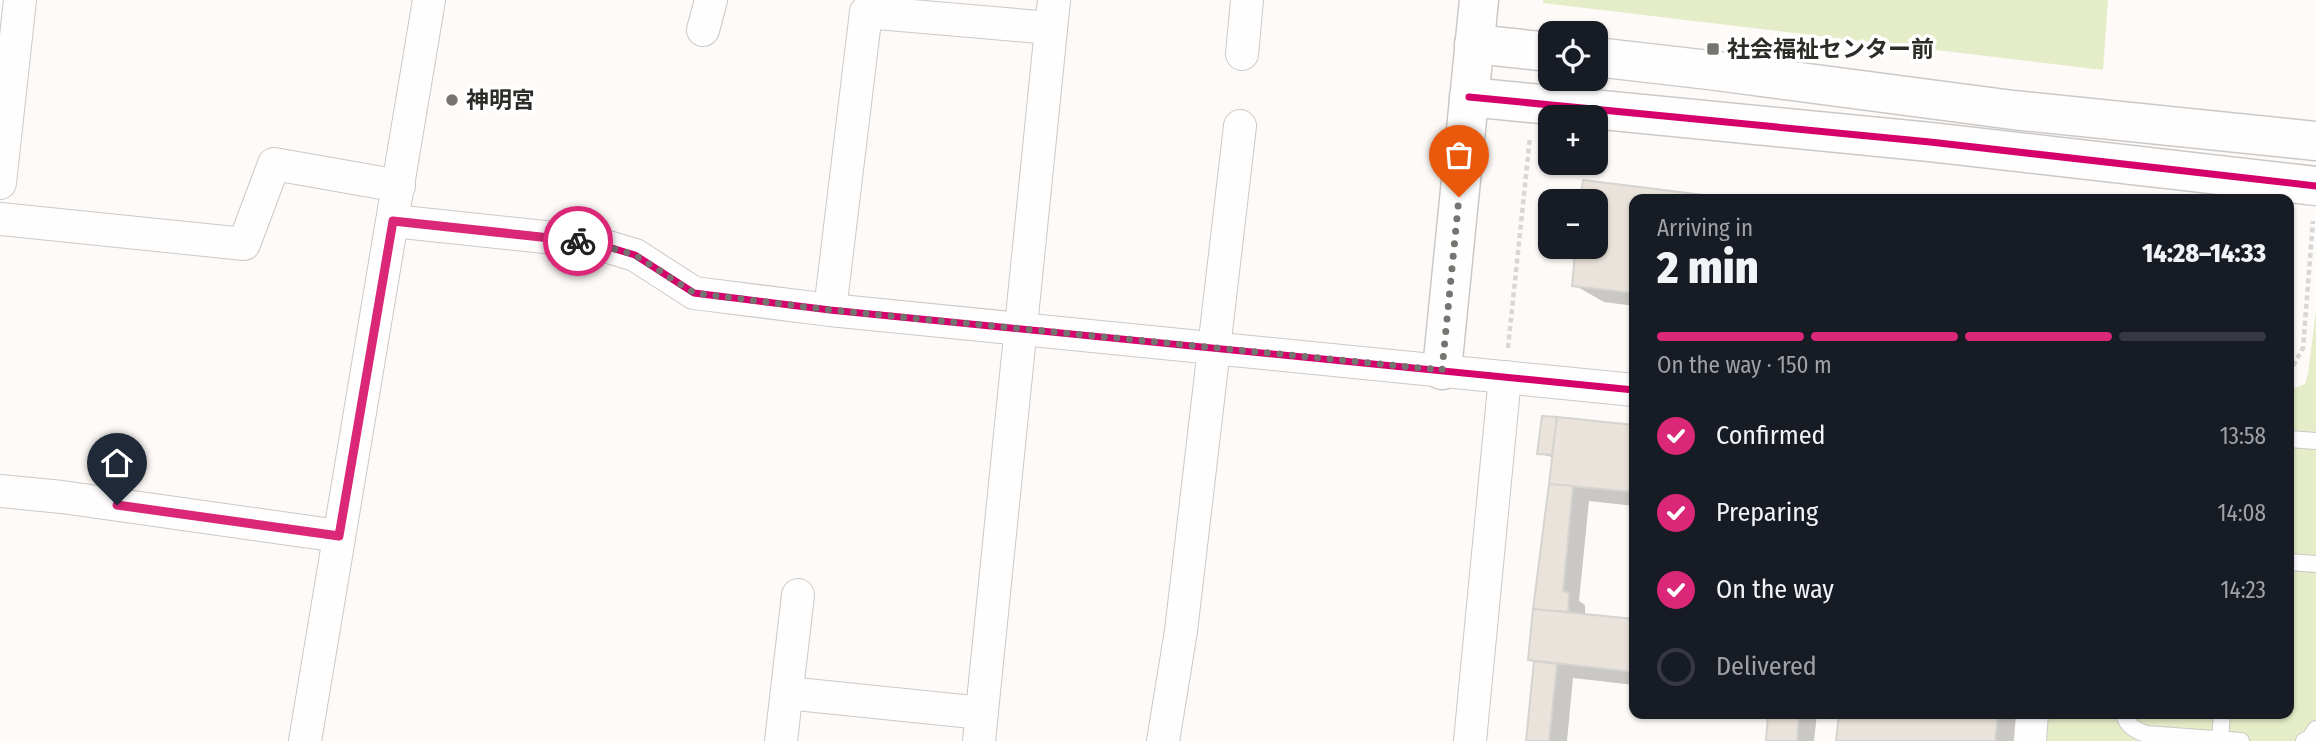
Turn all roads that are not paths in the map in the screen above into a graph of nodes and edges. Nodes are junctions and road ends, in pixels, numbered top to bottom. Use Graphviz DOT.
graph roads {
  1 [pos="20,0"];
  2 [pos="429,0"];
  3 [pos="1247,0"];
  4 [pos="1479,0"];
  5 [pos="1053,14"];
  6 [pos="8,37"];
  7 [pos="1474,44"];
  8 [pos="1538,51"];
  9 [pos="1242,54"];
  10 [pos="1608,58"];
  11 [pos="1469,97"];
  12 [pos="1240,126"];
  13 [pos="2316,141"];
  14 [pos="0,183"];
  15 [pos="399,186"];
  16 [pos="2269,194"];
  17 [pos="2294,198"];
  18 [pos="2315,201"];
  19 [pos="0,219"];
  20 [pos="393,221"];
  21 [pos="830,310"];
  22 [pos="1020,330"];
  23 [pos="1214,348"];
  24 [pos="1442,370"];
  25 [pos="1505,377"];
  26 [pos="1629,389"];
  27 [pos="2294,439"];
  28 [pos="2316,441"];
  29 [pos="0,491"];
  30 [pos="339,536"];
  31 [pos="2294,562"];
  32 [pos="2316,564"];
  33 [pos="798,595"];
  34 [pos="787,693"];
  35 [pos="2032,719"];
  36 [pos="2125,719"];
  37 [pos="2222,719"];
  38 [pos="980,727"];
  39 [pos="2316,729"];
  40 [pos="2220,739"];
  41 [pos="305,741"];
  42 [pos="781,741"];
  43 [pos="1163,741"];
  44 [pos="1471,741"];
  45 [pos="2030,741"];
  46 [pos="2241,741"];
  47 [pos="2304,741"];
  1 -- 6 [label="street"];
  2 -- 15 [label="street"];
  3 -- 9 [label="street"];
  4 -- 7 [label="street"];
  5 -- 21 [label="street"];
  5 -- 22 [label="street"];
  6 -- 14 [label="street"];
  7 -- 8 [label="street"];
  7 -- 11 [label="street"];
  10 -- 13 [label="street"];
  11 -- 16 [label="street"];
  11 -- 24 [label="street"];
  12 -- 23 [label="street"];
  15 -- 19 [label="street"];
  15 -- 20 [label="street"];
  17 -- 18 [label="street"];
  20 -- 21 [label="street"];
  20 -- 30 [label="street"];
  21 -- 22 [label="street"];
  22 -- 23 [label="street"];
  22 -- 38 [label="street"];
  23 -- 24 [label="street"];
  23 -- 43 [label="street"];
  24 -- 25 [label="street"];
  25 -- 26 [label="street"];
  25 -- 44 [label="street"];
  27 -- 28 [label="lane"];
  29 -- 30 [label="street"];
  30 -- 41 [label="street"];
  31 -- 32 [label="lane"];
  33 -- 34 [label="street"];
  34 -- 38 [label="street"];
  34 -- 42 [label="street"];
  35 -- 45 [label="street"];
  36 -- 40 [label="lane"];
  37 -- 40 [label="lane"];
  39 -- 47 [label="lane"];
  40 -- 46 [label="lane"];
}
